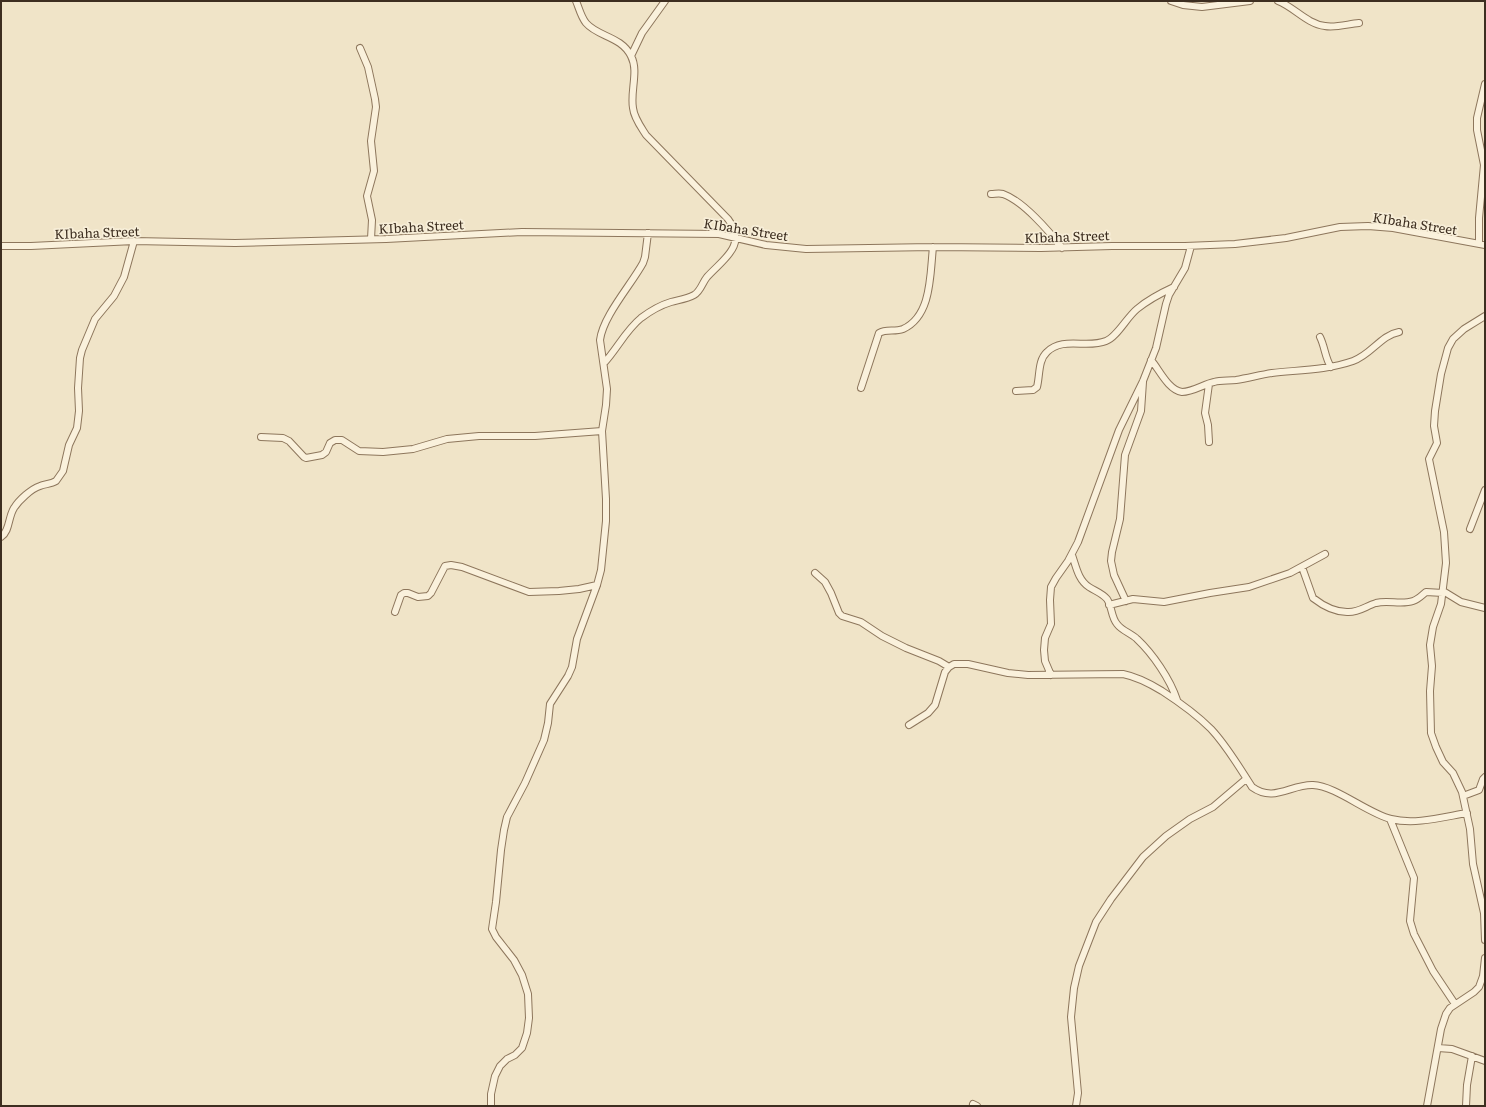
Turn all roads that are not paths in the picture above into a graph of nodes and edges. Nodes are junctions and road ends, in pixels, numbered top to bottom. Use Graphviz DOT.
graph roads {
  1 [pos="576,1"];
  2 [pos="665,1"];
  3 [pos="1172,1"];
  4 [pos="1250,1"];
  5 [pos="1278,1"];
  6 [pos="1359,23"];
  7 [pos="360,48"];
  8 [pos="631,56"];
  9 [pos="1485,84"];
  10 [pos="991,194"];
  11 [pos="648,233"];
  12 [pos="736,237"];
  13 [pos="371,239"];
  14 [pos="134,240"];
  15 [pos="1482,245"];
  16 [pos="1,246"];
  17 [pos="1191,246"];
  18 [pos="933,247"];
  19 [pos="1062,248"];
  20 [pos="1174,287"];
  21 [pos="1485,316"];
  22 [pos="1399,332"];
  23 [pos="1320,337"];
  24 [pos="1151,360"];
  25 [pos="604,363"];
  26 [pos="1331,367"];
  27 [pos="1143,381"];
  28 [pos="1210,384"];
  29 [pos="861,388"];
  30 [pos="1016,391"];
  31 [pos="602,431"];
  32 [pos="261,437"];
  33 [pos="1209,442"];
  34 [pos="1485,490"];
  35 [pos="1470,529"];
  36 [pos="1,537"];
  37 [pos="1325,554"];
  38 [pos="1072,555"];
  39 [pos="1302,567"];
  40 [pos="816,573"];
  41 [pos="597,585"];
  42 [pos="1443,592"];
  43 [pos="1126,600"];
  44 [pos="1109,605"];
  45 [pos="1485,608"];
  46 [pos="395,612"];
  47 [pos="949,667"];
  48 [pos="1051,674"];
  49 [pos="1177,700"];
  50 [pos="909,725"];
  51 [pos="1485,776"];
  52 [pos="1246,779"];
  53 [pos="1463,796"];
  54 [pos="1467,813"];
  55 [pos="1390,819"];
  56 [pos="1482,896"];
  57 [pos="1485,940"];
  58 [pos="1485,958"];
  59 [pos="1455,1004"];
  60 [pos="1438,1048"];
  61 [pos="1472,1056"];
  62 [pos="1485,1061"];
  63 [pos="491,1106"];
  64 [pos="1076,1106"];
  65 [pos="1428,1106"];
  66 [pos="1466,1106"];
  1 -- 8 [label="street"];
  2 -- 8 [label="street"];
  3 -- 4 [label="street"];
  5 -- 6 [label="street"];
  7 -- 13 [label="street"];
  8 -- 12 [label="street"];
  9 -- 15 [label="street"];
  10 -- 19 [label="street"];
  11 -- 12 [label="street, KIbaha Street"];
  11 -- 13 [label="street, KIbaha Street"];
  11 -- 25 [label="street"];
  12 -- 18 [label="street, KIbaha Street"];
  12 -- 25 [label="street"];
  13 -- 14 [label="street, KIbaha Street"];
  14 -- 16 [label="street, KIbaha Street"];
  14 -- 36 [label="street"];
  15 -- 17 [label="street, KIbaha Street"];
  17 -- 19 [label="street, KIbaha Street"];
  17 -- 20 [label="street"];
  18 -- 19 [label="street, KIbaha Street"];
  18 -- 29 [label="street"];
  20 -- 24 [label="street"];
  20 -- 30 [label="street"];
  21 -- 42 [label="street"];
  22 -- 26 [label="street"];
  23 -- 26 [label="street"];
  24 -- 27 [label="street"];
  24 -- 28 [label="street"];
  25 -- 31 [label="street"];
  26 -- 28 [label="street"];
  27 -- 38 [label="street"];
  27 -- 43 [label="street"];
  28 -- 33 [label="street"];
  31 -- 32 [label="street"];
  31 -- 41 [label="street"];
  34 -- 35 [label="street"];
  37 -- 39 [label="street"];
  38 -- 44 [label="street"];
  38 -- 48 [label="street"];
  39 -- 42 [label="street"];
  39 -- 43 [label="street"];
  40 -- 47 [label="street"];
  41 -- 46 [label="street"];
  41 -- 63 [label="street"];
  42 -- 45 [label="street"];
  42 -- 53 [label="street"];
  43 -- 44 [label="street"];
  44 -- 49 [label="street"];
  47 -- 48 [label="street"];
  47 -- 50 [label="street"];
  48 -- 49 [label="street"];
  49 -- 52 [label="street"];
  51 -- 53 [label="street"];
  52 -- 55 [label="street"];
  52 -- 64 [label="street"];
  53 -- 54 [label="street"];
  54 -- 55 [label="street"];
  54 -- 56 [label="street"];
  55 -- 59 [label="street"];
  56 -- 57 [label="street"];
  58 -- 59 [label="street"];
  59 -- 60 [label="street"];
  60 -- 61 [label="street"];
  60 -- 65 [label="street"];
  61 -- 62 [label="street"];
  61 -- 66 [label="street"];
}
